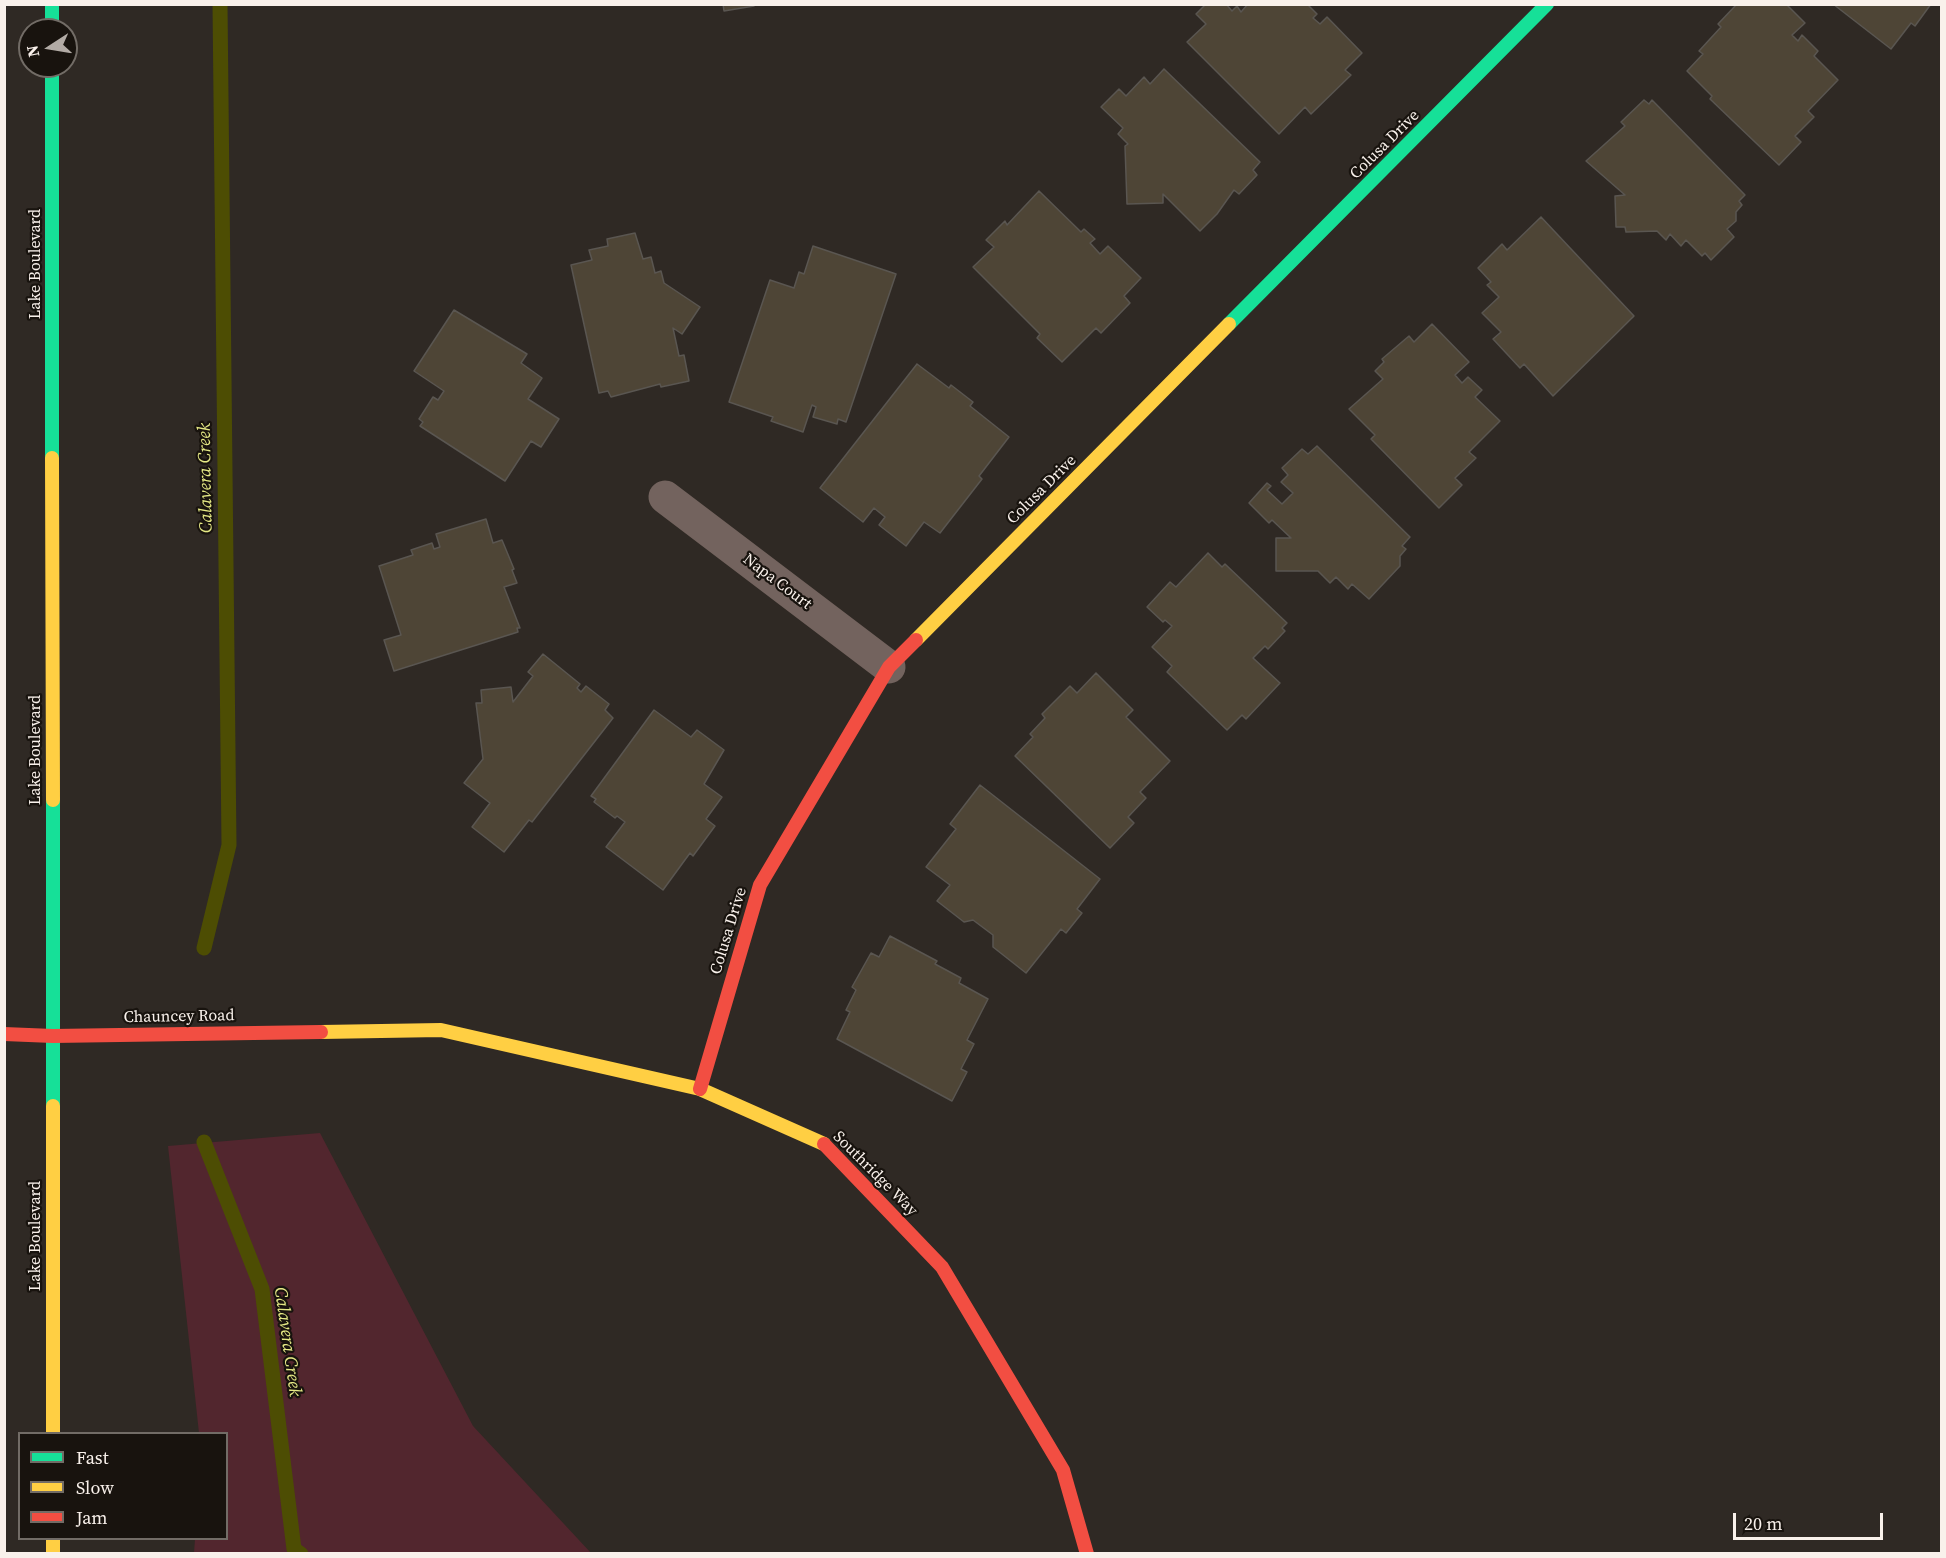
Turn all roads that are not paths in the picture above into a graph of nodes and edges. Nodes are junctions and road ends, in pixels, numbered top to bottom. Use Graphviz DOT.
graph roads {
  1 [pos="1547,4"];
  2 [pos="52,78"];
  3 [pos="665,497"];
  4 [pos="889,667"];
  5 [pos="355,1031"];
  6 [pos="4,1034"];
  7 [pos="53,1036"];
  8 [pos="700,1089"];
  9 [pos="53,1432"];
  10 [pos="1087,1554"];
  1 -- 4 [label="street, Colusa Drive"];
  2 -- 7 [label="street, Lake Boulevard"];
  3 -- 4 [label="street, Napa Court"];
  4 -- 8 [label="street, Colusa Drive"];
  5 -- 7 [label="street, Chauncey Road"];
  5 -- 8 [label="street, Southridge Way"];
  6 -- 7 [label="street, Chauncey Road"];
  7 -- 9 [label="street, Lake Boulevard"];
  8 -- 10 [label="street, Southridge Way"];
}
